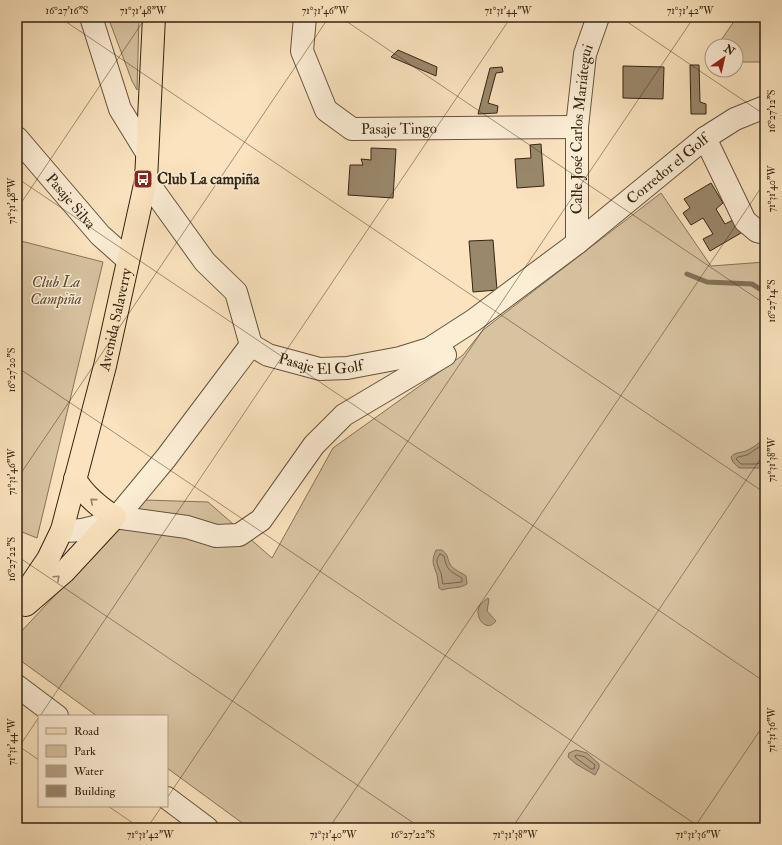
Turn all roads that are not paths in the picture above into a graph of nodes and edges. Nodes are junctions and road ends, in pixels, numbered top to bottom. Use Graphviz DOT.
graph roads {
  1 [pos="91,17"];
  2 [pos="154,17"];
  3 [pos="306,17"];
  4 [pos="598,17"];
  5 [pos="765,107"];
  6 [pos="577,127"];
  7 [pos="17,138"];
  8 [pos="705,138"];
  9 [pos="147,153"];
  10 [pos="146,180"];
  11 [pos="765,233"];
  12 [pos="577,243"];
  13 [pos="128,260"];
  14 [pos="251,346"];
  15 [pos="445,354"];
  16 [pos="75,479"];
  17 [pos="115,517"];
  18 [pos="62,530"];
  19 [pos="17,605"];
  20 [pos="17,612"];
  21 [pos="17,686"];
  22 [pos="56,715"];
  23 [pos="168,799"];
  24 [pos="207,828"];
  1 -- 9 [label="street"];
  2 -- 9 [label="main road, Avenida Salaverry"];
  3 -- 6 [label="street, Pasaje Tingo"];
  4 -- 6 [label="street, Calle José Carlos Mariátegui"];
  5 -- 8 [label="street, Corredor el Golf"];
  6 -- 12 [label="street, Calle José Carlos Mariátegui"];
  7 -- 13 [label="street, Pasaje Silva"];
  8 -- 11 [label="street"];
  8 -- 12 [label="street, Corredor el Golf"];
  9 -- 10 [label="main road, Avenida Salaverry"];
  10 -- 13 [label="main road, Avenida Salaverry"];
  10 -- 14 [label="street"];
  12 -- 14 [label="street, Pasaje El Golf"];
  13 -- 16 [label="main road, Avenida Salaverry"];
  14 -- 17 [label="street"];
  15 -- 17 [label="street"];
  17 -- 16 [label="main road, one-way"];
  16 -- 18 [label="main road, Avenida Salaverry"];
  17 -- 18 [label="street"];
  20 -- 17 [label="main road, one-way"];
  18 -- 19 [label="main road, Avenida Salaverry"];
  21 -- 22 [label="street"];
  23 -- 24 [label="street"];
}
